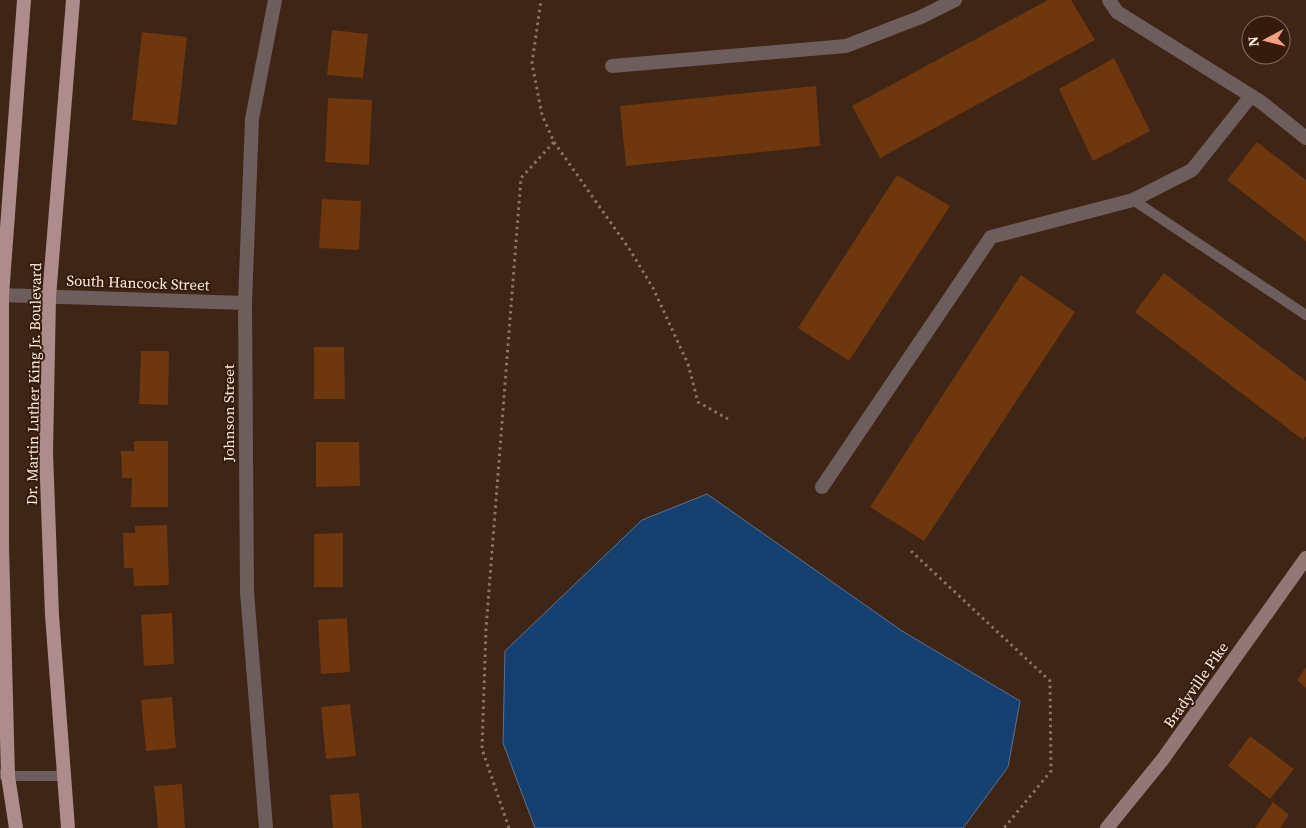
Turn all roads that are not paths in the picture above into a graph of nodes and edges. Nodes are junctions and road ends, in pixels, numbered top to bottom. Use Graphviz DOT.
graph roads {
  1 [pos="24,0"];
  2 [pos="73,0"];
  3 [pos="275,0"];
  4 [pos="955,0"];
  5 [pos="1109,0"];
  6 [pos="612,66"];
  7 [pos="1251,96"];
  8 [pos="1306,138"];
  9 [pos="1133,200"];
  10 [pos="1,295"];
  11 [pos="49,297"];
  12 [pos="245,303"];
  13 [pos="1306,314"];
  14 [pos="822,487"];
  15 [pos="1306,558"];
  16 [pos="63,776"];
  17 [pos="3,777"];
  18 [pos="16,828"];
  19 [pos="68,828"];
  20 [pos="266,828"];
  21 [pos="1107,828"];
  1 -- 10 [label="main road, Dr. Martin Luther King Jr. Boulevard"];
  2 -- 11 [label="main road, Dr. Martin Luther King Jr. Boulevard"];
  3 -- 12 [label="street, Johnson Street"];
  4 -- 6 [label="street"];
  5 -- 7 [label="street"];
  7 -- 8 [label="street"];
  7 -- 9 [label="street"];
  9 -- 13 [label="lane"];
  9 -- 14 [label="street"];
  10 -- 11 [label="street, South Hancock Street"];
  10 -- 17 [label="main road, Dr. Martin Luther King Jr. Boulevard"];
  11 -- 12 [label="street, South Hancock Street"];
  11 -- 16 [label="main road, Dr. Martin Luther King Jr. Boulevard"];
  12 -- 20 [label="street, Johnson Street"];
  15 -- 21 [label="main road, Bradyville Pike"];
  16 -- 17 [label="lane"];
  16 -- 19 [label="main road, Dr. Martin Luther King Jr. Boulevard"];
  17 -- 18 [label="main road, Dr. Martin Luther King Jr. Boulevard"];
}
